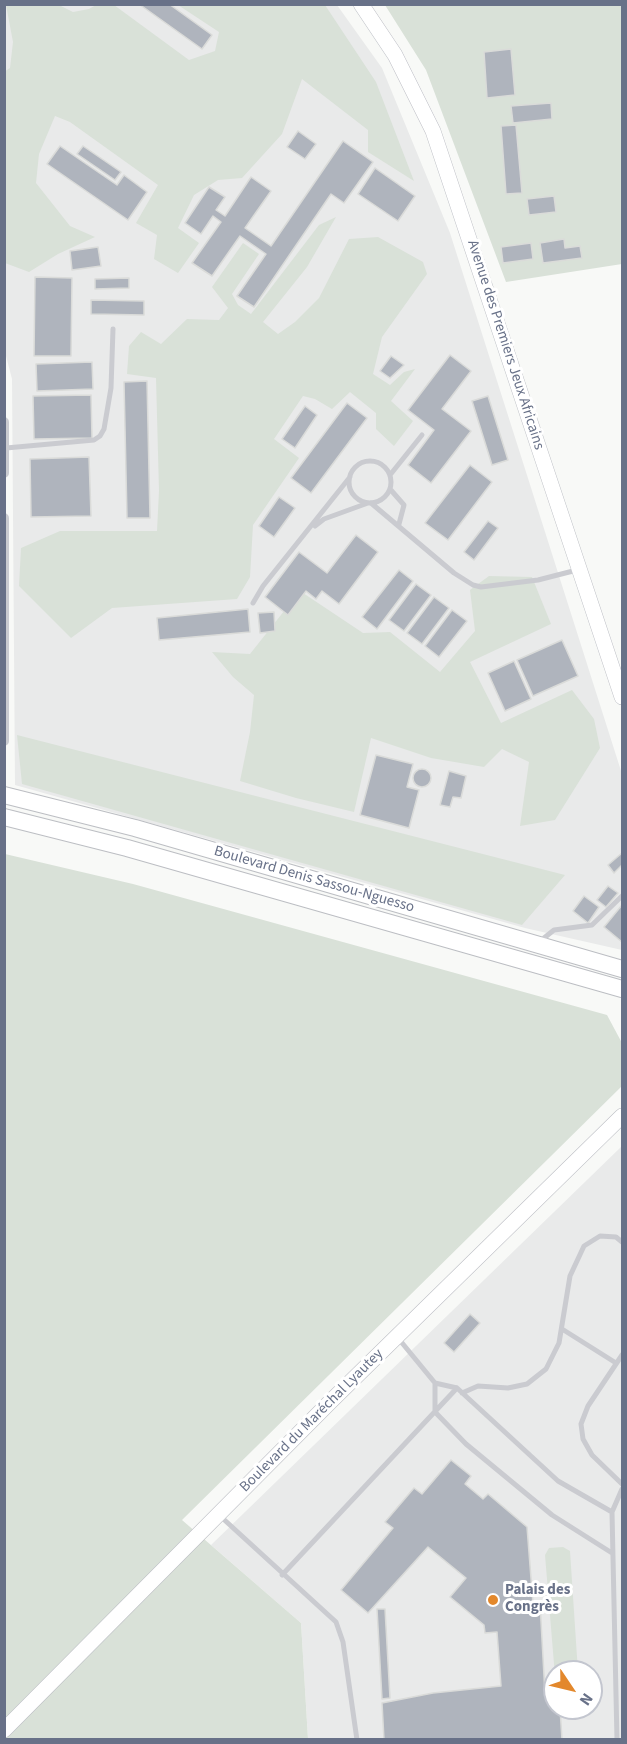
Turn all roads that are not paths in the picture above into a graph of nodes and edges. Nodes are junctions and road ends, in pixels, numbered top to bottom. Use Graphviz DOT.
graph roads {
  1 [pos="361,4"];
  2 [pos="113,329"];
  3 [pos="4,422"];
  4 [pos="422,435"];
  5 [pos="6,448"];
  6 [pos="4,473"];
  7 [pos="390,475"];
  8 [pos="350,477"];
  9 [pos="390,489"];
  10 [pos="369,503"];
  11 [pos="4,518"];
  12 [pos="399,524"];
  13 [pos="311,529"];
  14 [pos="579,569"];
  15 [pos="253,603"];
  16 [pos="622,697"];
  17 [pos="4,741"];
  18 [pos="4,795"];
  19 [pos="4,817"];
  20 [pos="622,896"];
  21 [pos="537,944"];
  22 [pos="622,969"];
  23 [pos="622,990"];
  24 [pos="622,1116"];
  25 [pos="622,1242"];
  26 [pos="562,1329"];
  27 [pos="397,1337"];
  28 [pos="622,1355"];
  29 [pos="616,1363"];
  30 [pos="435,1383"];
  31 [pos="460,1390"];
  32 [pos="435,1412"];
  33 [pos="622,1484"];
  34 [pos="622,1489"];
  35 [pos="612,1512"];
  36 [pos="218,1514"];
  37 [pos="612,1553"];
  38 [pos="282,1575"];
  39 [pos="4,1730"];
  40 [pos="357,1740"];
  41 [pos="617,1740"];
  1 -- 14 [label="main road, Avenue des Premiers Jeux Africains"];
  2 -- 5 [label="lane"];
  3 -- 5 [label="street"];
  4 -- 7 [label="lane"];
  5 -- 6 [label="street"];
  7 -- 8 [label="lane"];
  7 -- 9 [label="lane"];
  8 -- 10 [label="lane"];
  8 -- 13 [label="lane"];
  9 -- 10 [label="lane"];
  9 -- 12 [label="lane"];
  10 -- 12 [label="lane"];
  10 -- 13 [label="lane"];
  11 -- 17 [label="street"];
  12 -- 14 [label="lane"];
  13 -- 15 [label="lane"];
  14 -- 16 [label="main road, Avenue des Premiers Jeux Africains"];
  18 -- 21 [label="main road, Boulevard Denis Sassou-Nguesso"];
  19 -- 23 [label="main road, Boulevard Denis Sassou-Nguesso"];
  20 -- 21 [label="lane"];
  21 -- 22 [label="main road, Boulevard Denis Sassou-Nguesso"];
  24 -- 27 [label="main road, Boulevard du Maréchal Lyautey"];
  25 -- 26 [label="lane"];
  26 -- 29 [label="lane"];
  26 -- 31 [label="lane"];
  27 -- 30 [label="lane"];
  27 -- 36 [label="main road, Boulevard du Maréchal Lyautey"];
  28 -- 29 [label="lane"];
  29 -- 33 [label="lane"];
  30 -- 31 [label="lane"];
  30 -- 32 [label="lane"];
  31 -- 32 [label="lane"];
  31 -- 35 [label="lane"];
  32 -- 37 [label="lane"];
  32 -- 38 [label="lane"];
  34 -- 35 [label="lane"];
  35 -- 37 [label="lane"];
  36 -- 38 [label="lane"];
  36 -- 39 [label="main road, Boulevard du Maréchal Lyautey"];
  37 -- 41 [label="lane"];
  38 -- 40 [label="lane"];
}
